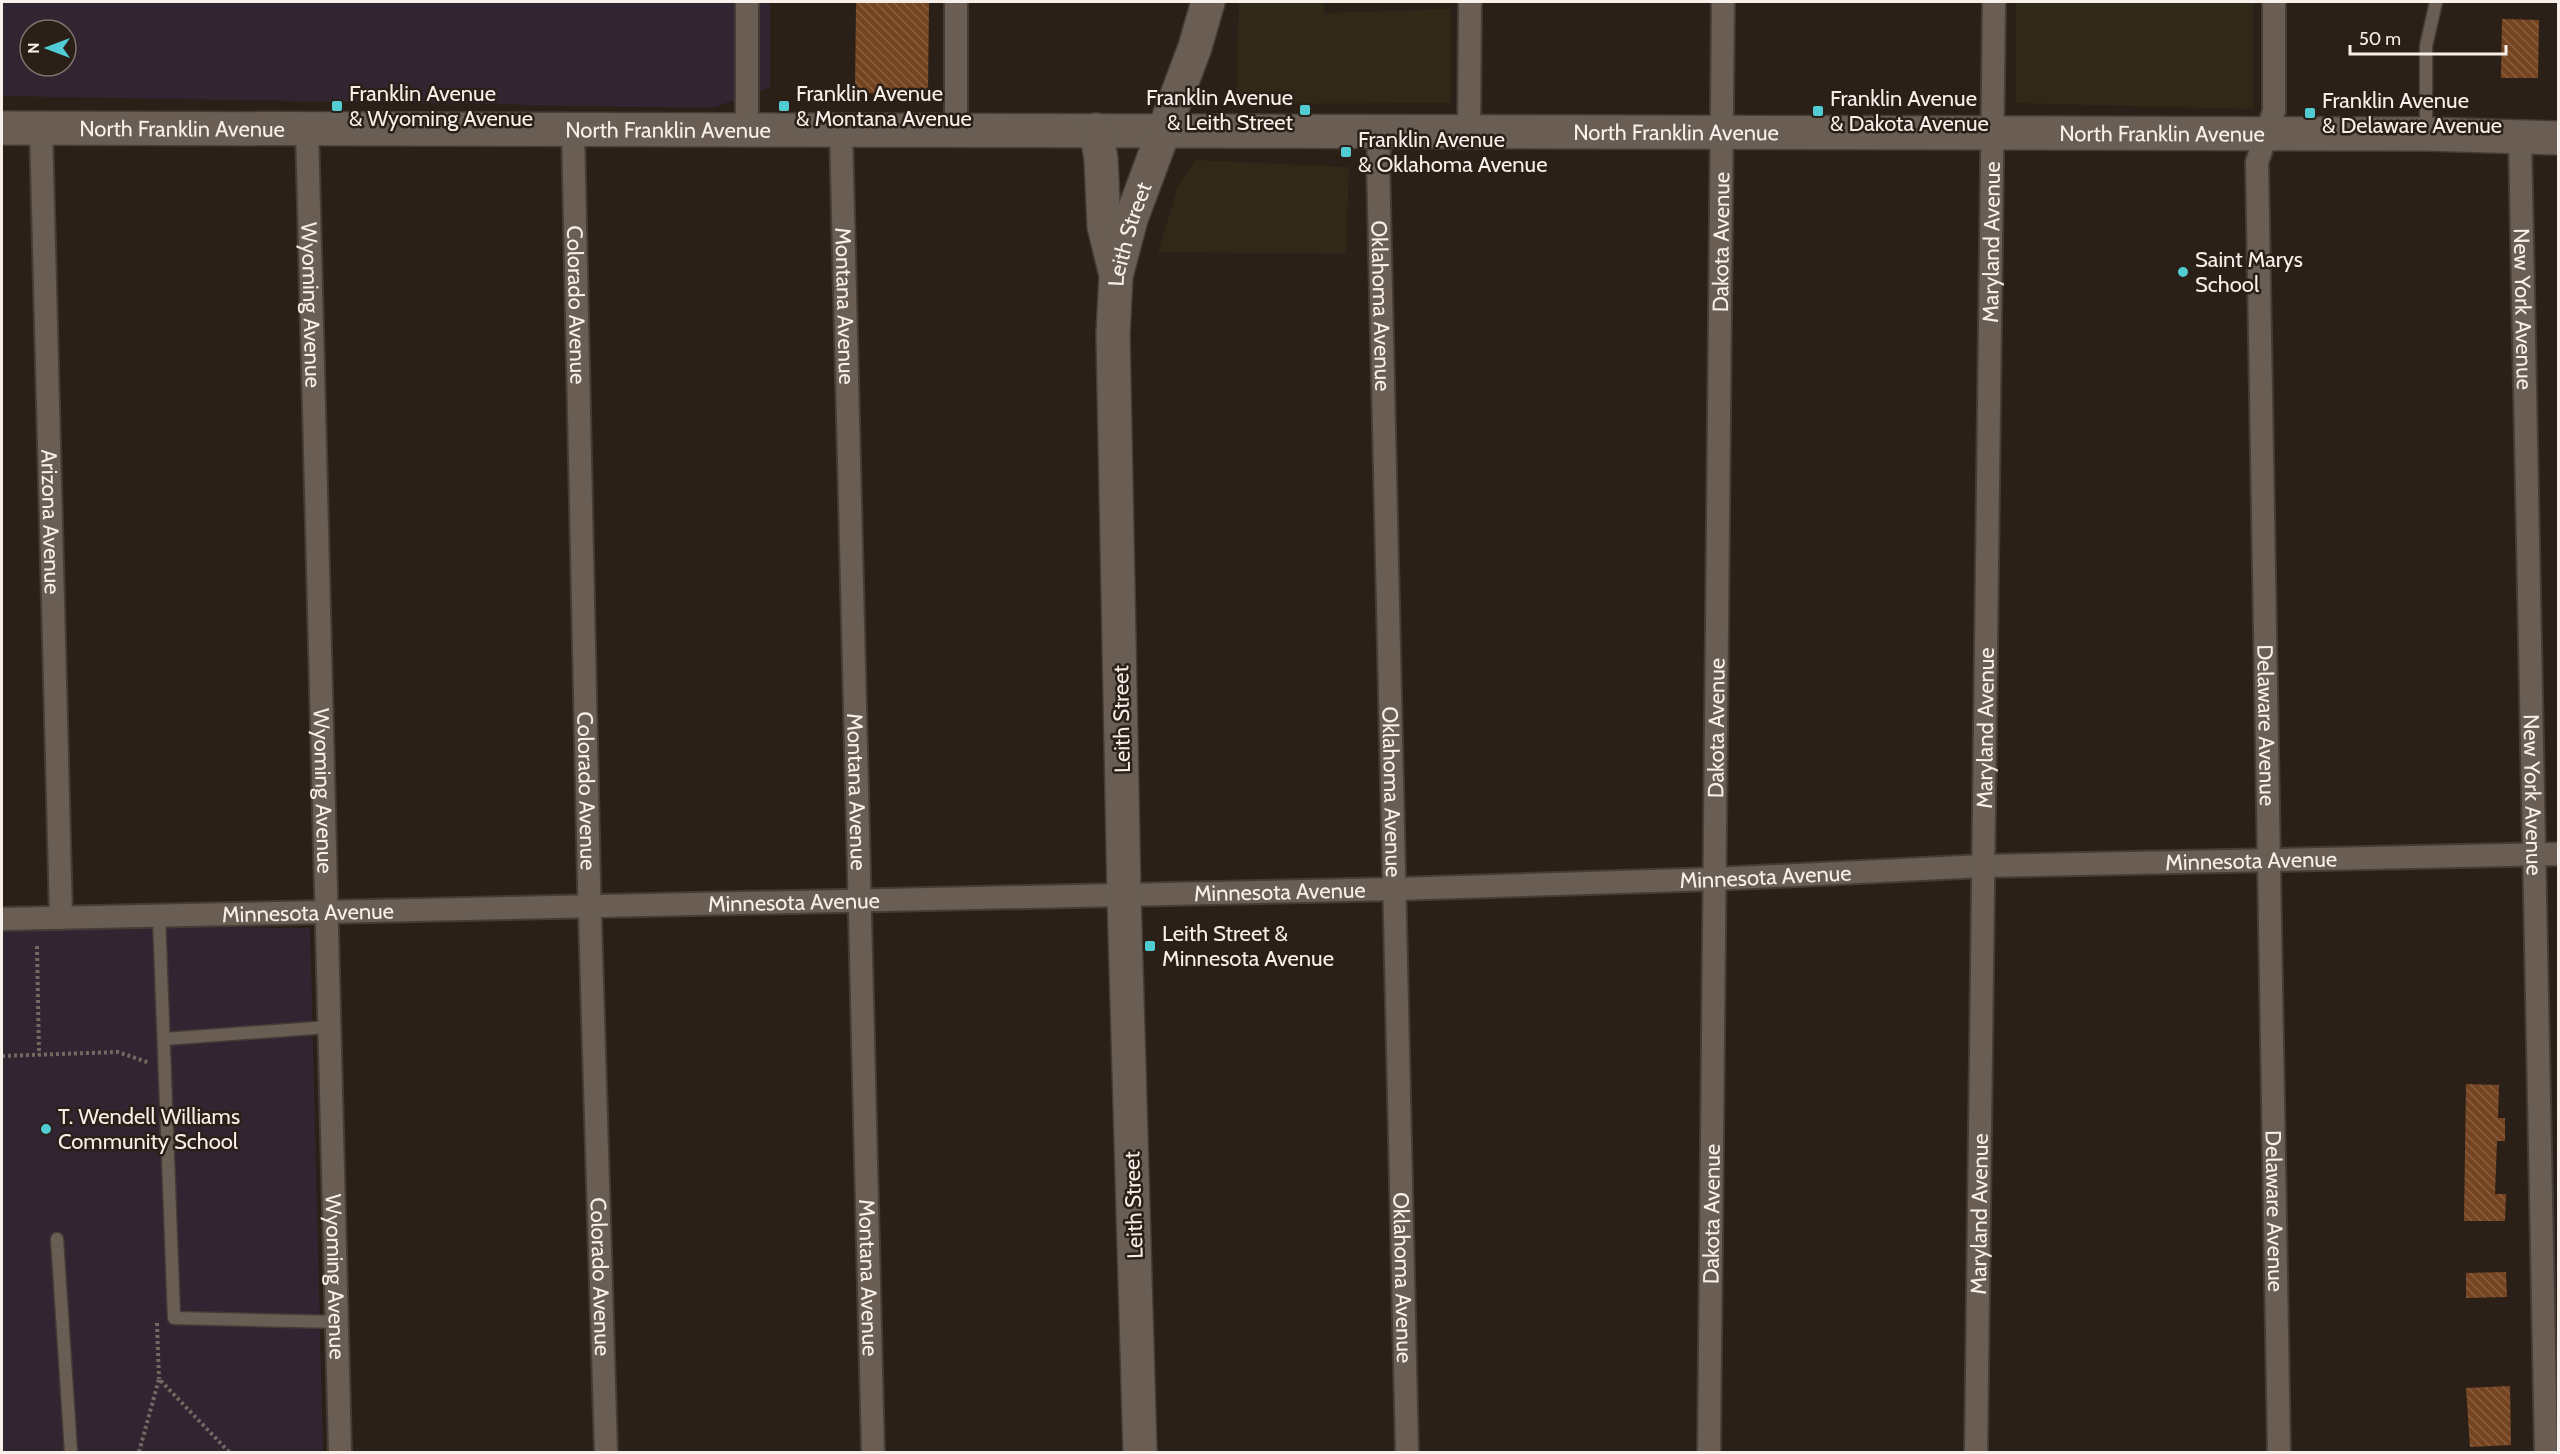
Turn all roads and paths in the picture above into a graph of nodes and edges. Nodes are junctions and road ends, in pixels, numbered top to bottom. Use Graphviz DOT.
graph roads {
  1 [pos="747,2"];
  2 [pos="956,2"];
  3 [pos="1208,2"];
  4 [pos="1470,2"];
  5 [pos="1723,2"];
  6 [pos="1994,2"];
  7 [pos="2274,2"];
  8 [pos="2436,2"];
  9 [pos="2,128"];
  10 [pos="41,128"];
  11 [pos="307,128"];
  12 [pos="573,129"];
  13 [pos="747,130"];
  14 [pos="841,130"];
  15 [pos="956,130"];
  16 [pos="1096,130"];
  17 [pos="1165,132"];
  18 [pos="1380,132"];
  19 [pos="1469,132"];
  20 [pos="1721,134"];
  21 [pos="1994,134"];
  22 [pos="2265,134"];
  23 [pos="2426,134"];
  24 [pos="2520,138"];
  25 [pos="2559,138"];
  26 [pos="1116,276"];
  27 [pos="2559,854"];
  28 [pos="2534,855"];
  29 [pos="2269,860"];
  30 [pos="1983,866"];
  31 [pos="1714,879"];
  32 [pos="1395,890"];
  33 [pos="1124,895"];
  34 [pos="859,901"];
  35 [pos="590,906"];
  36 [pos="328,913"];
  37 [pos="159,917"];
  38 [pos="61,918"];
  39 [pos="2,919"];
  40 [pos="37,946"];
  41 [pos="329,1027"];
  42 [pos="164,1039"];
  43 [pos="39,1055"];
  44 [pos="2,1056"];
  45 [pos="151,1063"];
  46 [pos="57,1239"];
  47 [pos="338,1322"];
  48 [pos="71,1452"];
  49 [pos="139,1452"];
  50 [pos="229,1452"];
  51 [pos="340,1452"];
  52 [pos="606,1452"];
  53 [pos="873,1452"];
  54 [pos="1140,1452"];
  55 [pos="1407,1452"];
  56 [pos="1709,1452"];
  57 [pos="1976,1452"];
  58 [pos="2279,1452"];
  59 [pos="2546,1452"];
  1 -- 13 [label="street"];
  2 -- 15 [label="street"];
  3 -- 17 [label="street, Leith Street"];
  4 -- 19 [label="street"];
  5 -- 20 [label="street, Dakota Avenue"];
  6 -- 21 [label="street, Maryland Avenue"];
  7 -- 22 [label="street, Delaware Avenue"];
  8 -- 23 [label="lane"];
  9 -- 10 [label="street, North Franklin Avenue"];
  10 -- 11 [label="street, North Franklin Avenue"];
  10 -- 38 [label="street, Arizona Avenue"];
  11 -- 12 [label="street, North Franklin Avenue"];
  11 -- 36 [label="street, Wyoming Avenue"];
  12 -- 13 [label="street, North Franklin Avenue"];
  12 -- 35 [label="street, Colorado Avenue"];
  13 -- 14 [label="street, North Franklin Avenue"];
  14 -- 15 [label="street, North Franklin Avenue"];
  14 -- 34 [label="street, Montana Avenue"];
  15 -- 16 [label="street, North Franklin Avenue"];
  16 -- 17 [label="street, North Franklin Avenue"];
  16 -- 26 [label="street"];
  17 -- 18 [label="street, North Franklin Avenue"];
  17 -- 26 [label="street, Leith Street"];
  18 -- 19 [label="street, North Franklin Avenue"];
  18 -- 32 [label="street, Oklahoma Avenue"];
  19 -- 20 [label="street, North Franklin Avenue"];
  20 -- 21 [label="street, North Franklin Avenue"];
  20 -- 31 [label="street, Dakota Avenue"];
  21 -- 22 [label="street, North Franklin Avenue"];
  21 -- 30 [label="street, Maryland Avenue"];
  22 -- 23 [label="street, North Franklin Avenue"];
  22 -- 29 [label="street, Delaware Avenue"];
  23 -- 24 [label="street, North Franklin Avenue"];
  24 -- 25 [label="street, North Franklin Avenue"];
  24 -- 28 [label="street, New York Avenue"];
  26 -- 33 [label="street, Leith Street"];
  27 -- 28 [label="street, Minnesota Avenue"];
  28 -- 29 [label="street, Minnesota Avenue"];
  28 -- 59 [label="street, New York Avenue"];
  29 -- 30 [label="street, Minnesota Avenue"];
  29 -- 58 [label="street, Delaware Avenue"];
  30 -- 31 [label="street, Minnesota Avenue"];
  30 -- 57 [label="street, Maryland Avenue"];
  31 -- 32 [label="street, Minnesota Avenue"];
  31 -- 56 [label="street, Dakota Avenue"];
  32 -- 33 [label="street, Minnesota Avenue"];
  32 -- 55 [label="street, Oklahoma Avenue"];
  33 -- 34 [label="street, Minnesota Avenue"];
  33 -- 54 [label="street, Leith Street"];
  34 -- 35 [label="street, Minnesota Avenue"];
  34 -- 53 [label="street, Montana Avenue"];
  35 -- 36 [label="street, Minnesota Avenue"];
  35 -- 52 [label="street, Colorado Avenue"];
  36 -- 37 [label="street, Minnesota Avenue"];
  36 -- 41 [label="street, Wyoming Avenue"];
  37 -- 38 [label="street, Minnesota Avenue"];
  37 -- 42 [label="lane"];
  38 -- 39 [label="street, Minnesota Avenue"];
  40 -- 43 [label="path"];
  41 -- 42 [label="lane"];
  41 -- 47 [label="street, Wyoming Avenue"];
  42 -- 47 [label="lane"];
  43 -- 44 [label="path"];
  43 -- 45 [label="path"];
  46 -- 48 [label="lane"];
  47 -- 51 [label="street, Wyoming Avenue"];
  49 -- 50 [label="path"];
}
